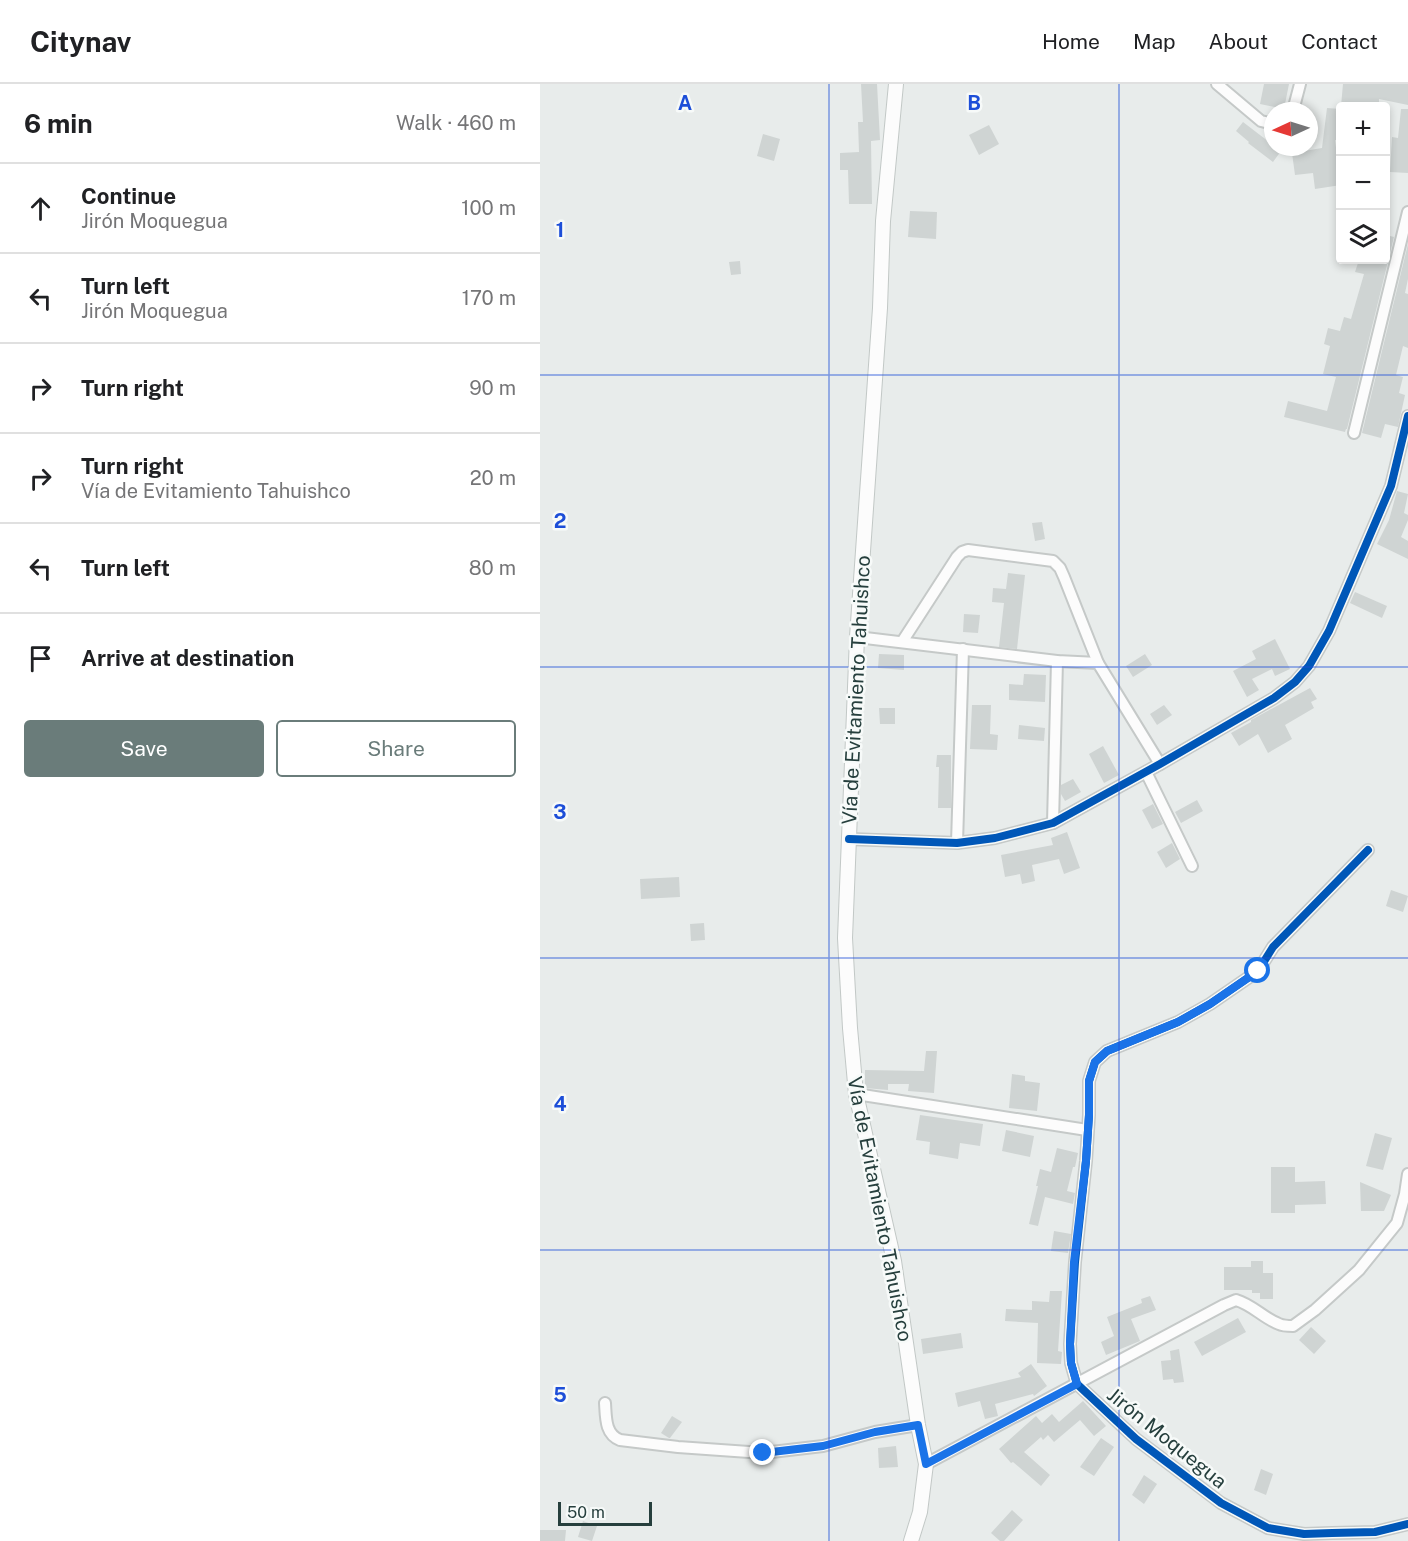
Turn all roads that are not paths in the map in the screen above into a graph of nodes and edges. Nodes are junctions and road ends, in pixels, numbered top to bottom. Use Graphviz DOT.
graph roads {
  1 [pos="896,84"];
  2 [pos="1217,84"];
  3 [pos="1300,84"];
  4 [pos="1295,102"];
  5 [pos="1264,121"];
  6 [pos="1408,212"];
  7 [pos="1406,230"];
  8 [pos="1408,416"];
  9 [pos="1354,433"];
  10 [pos="856,637"];
  11 [pos="902,642"];
  12 [pos="963,649"];
  13 [pos="1057,661"];
  14 [pos="1098,663"];
  15 [pos="1160,764"];
  16 [pos="1146,771"];
  17 [pos="1053,824"];
  18 [pos="849,838"];
  19 [pos="957,843"];
  20 [pos="1368,850"];
  21 [pos="1192,866"];
  22 [pos="856,1094"];
  23 [pos="1087,1130"];
  24 [pos="1408,1174"];
  25 [pos="1077,1384"];
  26 [pos="605,1403"];
  27 [pos="918,1425"];
  28 [pos="926,1464"];
  29 [pos="1408,1524"];
  30 [pos="911,1541"];
  1 -- 10 [label="main road, Vía de Evitamiento Tahuishco"];
  2 -- 5 [label="street"];
  3 -- 4 [label="street"];
  6 -- 7 [label="street"];
  7 -- 9 [label="street"];
  8 -- 15 [label="street"];
  10 -- 11 [label="street"];
  10 -- 18 [label="main road, Vía de Evitamiento Tahuishco"];
  11 -- 12 [label="street"];
  11 -- 14 [label="street"];
  12 -- 13 [label="street"];
  12 -- 19 [label="street"];
  13 -- 14 [label="street"];
  13 -- 17 [label="street"];
  14 -- 15 [label="street"];
  15 -- 16 [label="street"];
  16 -- 17 [label="street"];
  16 -- 21 [label="street"];
  17 -- 19 [label="street"];
  18 -- 19 [label="street"];
  18 -- 22 [label="main road, Vía de Evitamiento Tahuishco"];
  20 -- 23 [label="street"];
  22 -- 23 [label="street"];
  22 -- 27 [label="main road, Vía de Evitamiento Tahuishco"];
  23 -- 25 [label="street"];
  24 -- 25 [label="street"];
  25 -- 28 [label="street"];
  25 -- 29 [label="street, Jirón Moquegua"];
  26 -- 27 [label="street"];
  27 -- 28 [label="main road, Vía de Evitamiento Tahuishco"];
  28 -- 30 [label="main road, Vía de Evitamiento Tahuishco"];
}
